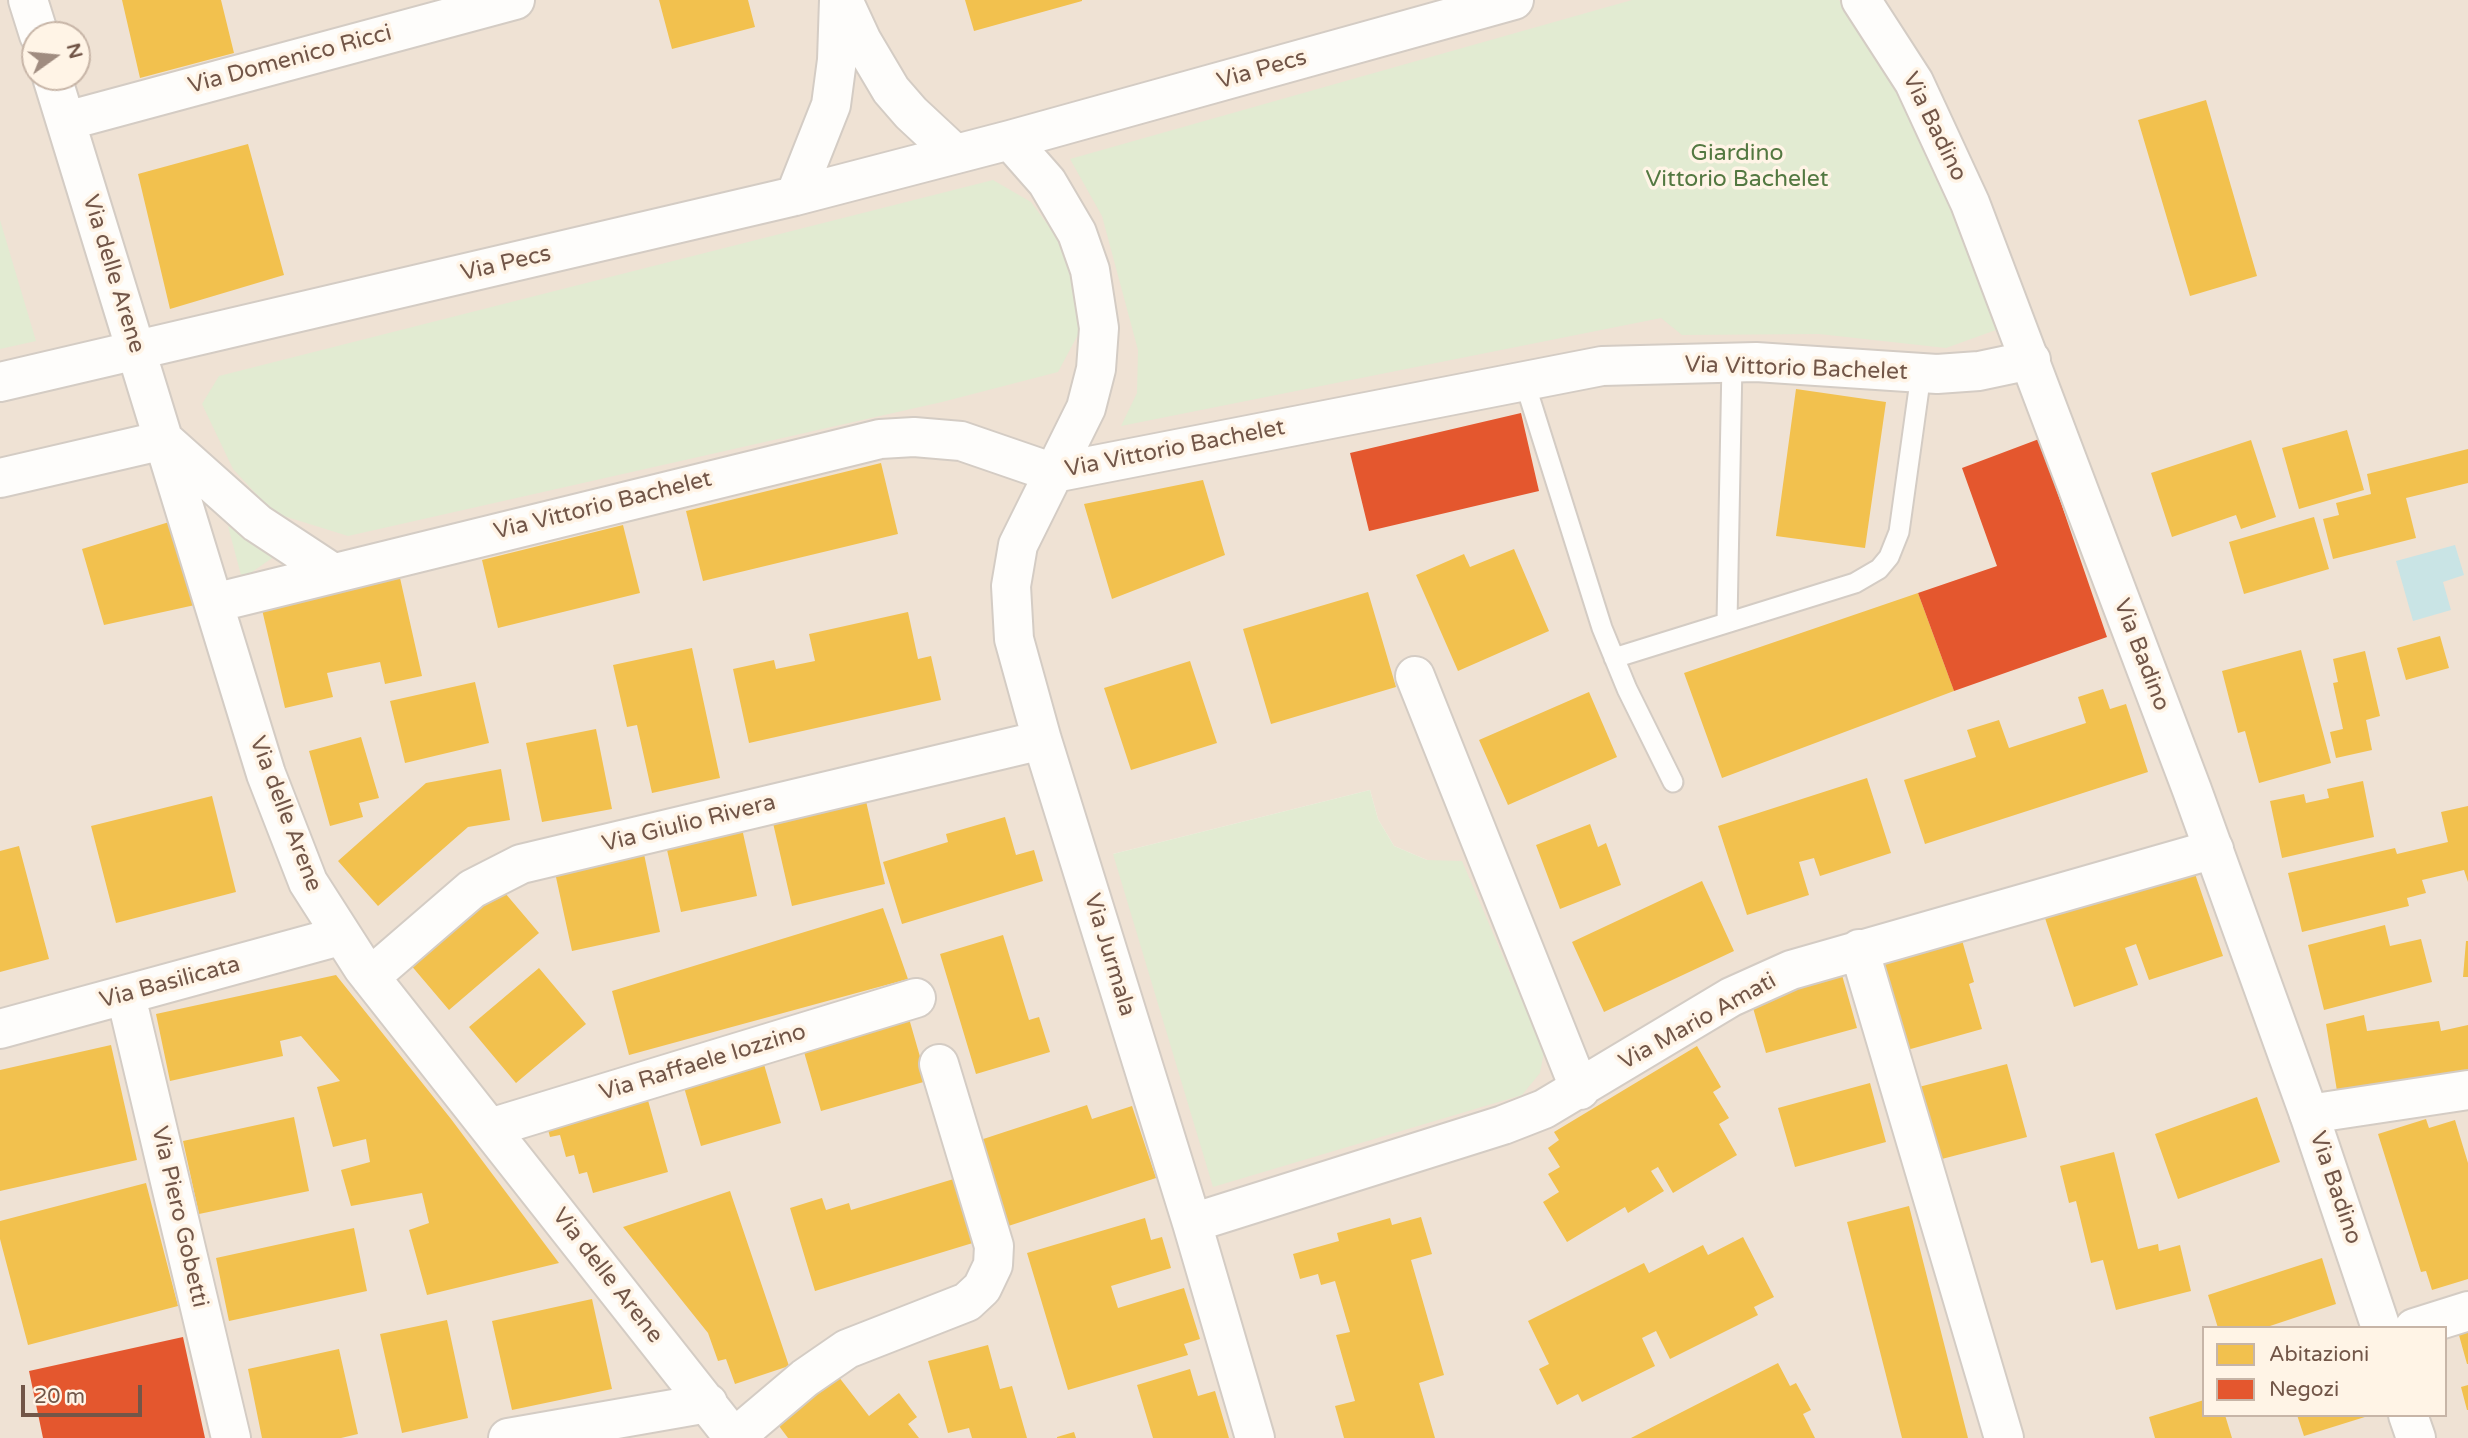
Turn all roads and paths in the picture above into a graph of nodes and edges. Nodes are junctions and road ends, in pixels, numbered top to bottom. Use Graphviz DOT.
graph roads {
  1 [pos="28,0"];
  2 [pos="515,0"];
  3 [pos="841,0"];
  4 [pos="1514,0"];
  5 [pos="1861,0"];
  6 [pos="35,21"];
  7 [pos="56,91"];
  8 [pos="66,121"];
  9 [pos="1010,140"];
  10 [pos="955,154"];
  11 [pos="795,196"];
  12 [pos="137,351"];
  13 [pos="2031,360"];
  14 [pos="1732,363"];
  15 [pos="1921,374"];
  16 [pos="1524,380"];
  17 [pos="0,382"];
  18 [pos="164,440"];
  19 [pos="1054,473"];
  20 [pos="0,478"];
  21 [pos="333,573"];
  22 [pos="214,603"];
  23 [pos="1727,622"];
  24 [pos="1614,658"];
  25 [pos="1416,676"];
  26 [pos="1042,740"];
  27 [pos="1674,782"];
  28 [pos="2214,849"];
  29 [pos="340,936"];
  30 [pos="1859,949"];
  31 [pos="370,977"];
  32 [pos="126,996"];
  33 [pos="916,998"];
  34 [pos="0,1029"];
  35 [pos="939,1064"];
  36 [pos="1580,1090"];
  37 [pos="2468,1090"];
  38 [pos="2309,1114"];
  39 [pos="490,1128"];
  40 [pos="1192,1223"];
  41 [pos="2468,1311"];
  42 [pos="2380,1326"];
  43 [pos="2420,1326"];
  44 [pos="708,1403"];
  45 [pos="2409,1417"];
  46 [pos="231,1438"];
  47 [pos="508,1438"];
  48 [pos="734,1438"];
  49 [pos="1255,1438"];
  50 [pos="2004,1438"];
  51 [pos="2416,1438"];
  1 -- 6 [label="street"];
  2 -- 8 [label="street, Via Domenico Ricci"];
  3 -- 10 [label="street"];
  3 -- 11 [label="street"];
  4 -- 9 [label="street, Via Pecs"];
  5 -- 13 [label="street, Via Badino"];
  7 -- 8 [label="street, Via delle Arene"];
  8 -- 12 [label="street, Via delle Arene"];
  9 -- 10 [label="street, Via Pecs"];
  9 -- 19 [label="street"];
  10 -- 11 [label="street, Via Pecs"];
  11 -- 12 [label="street, Via Pecs"];
  12 -- 17 [label="street, Via Pecs"];
  12 -- 18 [label="street, Via delle Arene"];
  13 -- 15 [label="street, Via Vittorio Bachelet"];
  13 -- 28 [label="street, Via Badino"];
  14 -- 15 [label="street, Via Vittorio Bachelet"];
  14 -- 16 [label="street, Via Vittorio Bachelet"];
  14 -- 23 [label="lane"];
  15 -- 23 [label="lane"];
  16 -- 19 [label="street, Via Vittorio Bachelet"];
  16 -- 24 [label="lane"];
  18 -- 20 [label="street"];
  18 -- 21 [label="street"];
  18 -- 22 [label="street, Via delle Arene"];
  19 -- 21 [label="street, Via Vittorio Bachelet"];
  19 -- 26 [label="street, Via Jurmala"];
  21 -- 22 [label="street, Via Vittorio Bachelet"];
  22 -- 29 [label="street, Via delle Arene"];
  23 -- 24 [label="lane"];
  24 -- 27 [label="lane"];
  25 -- 36 [label="street"];
  26 -- 31 [label="street, Via Giulio Rivera"];
  26 -- 40 [label="street, Via Jurmala"];
  28 -- 30 [label="street, Via Mario Amati"];
  28 -- 38 [label="street, Via Badino"];
  29 -- 31 [label="street, Via delle Arene"];
  29 -- 32 [label="street, Via Basilicata"];
  30 -- 36 [label="street, Via Mario Amati"];
  30 -- 50 [label="street"];
  31 -- 39 [label="street, Via delle Arene"];
  32 -- 34 [label="street, Via Basilicata"];
  32 -- 46 [label="street, Via Piero Gobetti"];
  33 -- 39 [label="street, Via Raffaele Iozzino"];
  35 -- 48 [label="street"];
  36 -- 40 [label="street, Via Mario Amati"];
  37 -- 38 [label="street"];
  38 -- 42 [label="street, Via Badino"];
  39 -- 44 [label="street, Via delle Arene"];
  40 -- 49 [label="street, Via Jurmala"];
  41 -- 43 [label="street"];
  44 -- 47 [label="street"];
  44 -- 48 [label="street, Via delle Arene"];
  45 -- 51 [label="street"];
}
